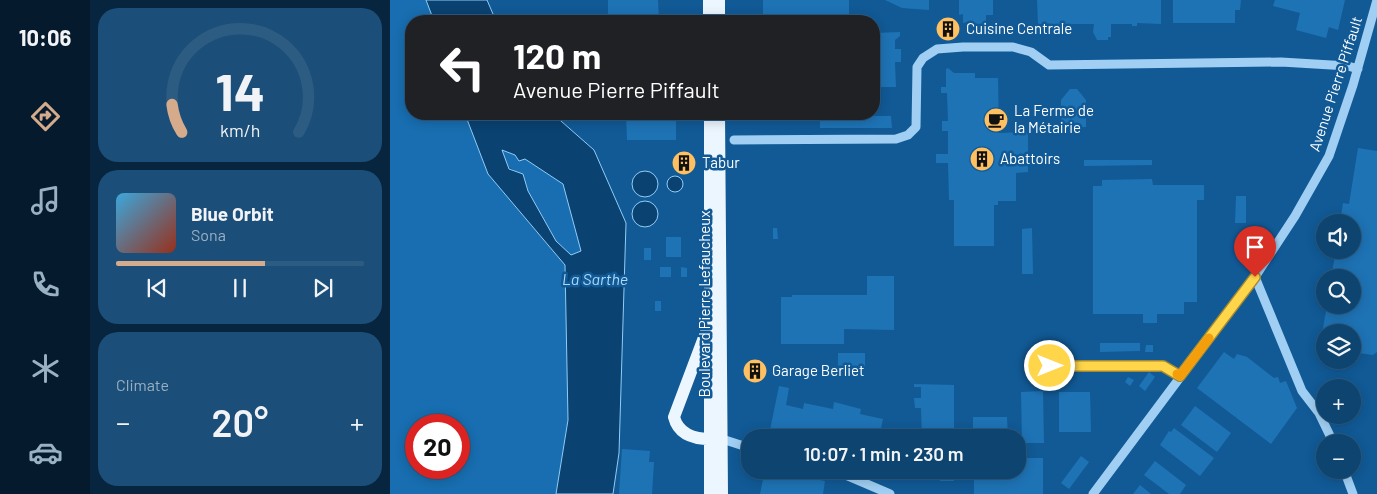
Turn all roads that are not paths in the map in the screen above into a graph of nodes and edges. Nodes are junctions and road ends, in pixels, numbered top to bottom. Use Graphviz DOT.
graph roads {
  1 [pos="709,0"];
  2 [pos="719,0"];
  3 [pos="1377,0"];
  4 [pos="709,15"];
  5 [pos="719,15"];
  6 [pos="1358,69"];
  7 [pos="710,120"];
  8 [pos="720,120"];
  9 [pos="734,140"];
  10 [pos="1255,277"];
  11 [pos="711,312"];
  12 [pos="1050,366"];
  13 [pos="1180,376"];
  14 [pos="1328,434"];
  15 [pos="716,439"];
  16 [pos="741,446"];
  17 [pos="855,479"];
  18 [pos="1347,479"];
  19 [pos="710,494"];
  20 [pos="722,494"];
  21 [pos="890,494"];
  22 [pos="1094,494"];
  23 [pos="1353,494"];
  1 -- 4 [label="main road"];
  2 -- 5 [label="main road"];
  3 -- 6 [label="street, Avenue Pierre Piffault"];
  6 -- 9 [label="street"];
  6 -- 10 [label="street, Avenue Pierre Piffault"];
  7 -- 11 [label="main road, Boulevard Pierre Lefaucheux"];
  8 -- 15 [label="main road, Boulevard Pierre Lefaucheux"];
  10 -- 13 [label="street, Avenue Pierre Piffault"];
  10 -- 14 [label="street"];
  11 -- 15 [label="main road, Boulevard Pierre Lefaucheux"];
  11 -- 15 [label="main road"];
  12 -- 13 [label="street"];
  13 -- 22 [label="street, Avenue Pierre Piffault"];
  15 -- 16 [label="street"];
  15 -- 19 [label="main road, Boulevard Pierre Lefaucheux"];
  15 -- 20 [label="main road, Boulevard Pierre Lefaucheux"];
  17 -- 21 [label="street"];
  18 -- 23 [label="street"];
}
